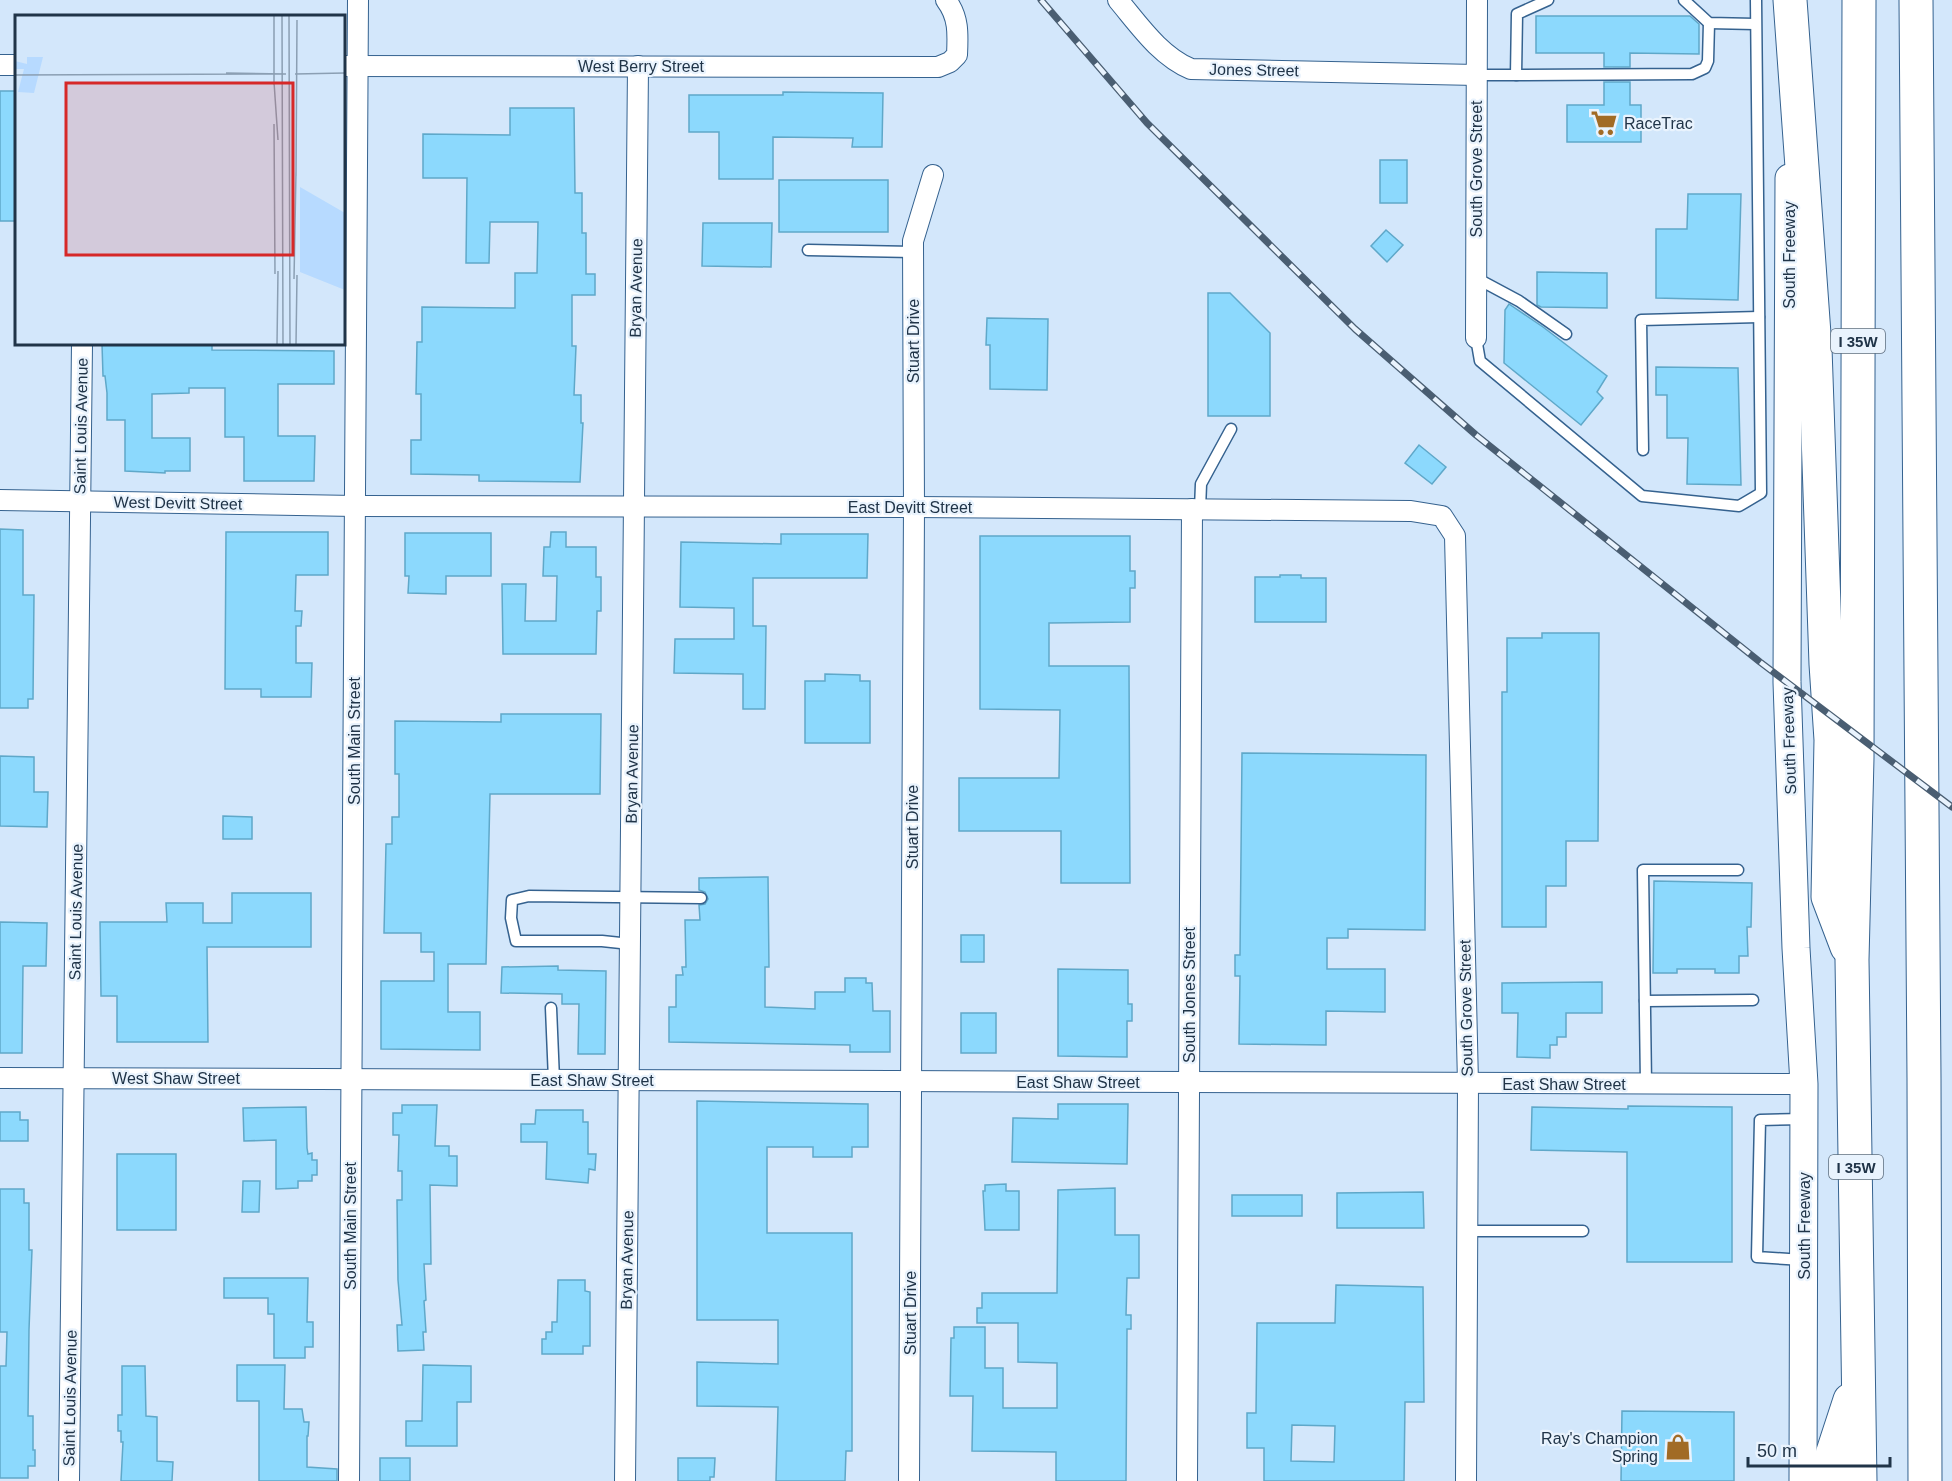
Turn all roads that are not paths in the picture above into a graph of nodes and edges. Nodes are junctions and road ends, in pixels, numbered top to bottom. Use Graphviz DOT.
graph roads {
  1 [pos="358,0"];
  2 [pos="946,0"];
  3 [pos="1118,0"];
  4 [pos="1477,0"];
  5 [pos="1548,0"];
  6 [pos="1684,0"];
  7 [pos="1756,0"];
  8 [pos="1790,0"];
  9 [pos="1859,0"];
  10 [pos="1916,0"];
  11 [pos="1709,23"];
  12 [pos="1755,24"];
  13 [pos="351,66"];
  14 [pos="638,66"];
  15 [pos="1476,75"];
  16 [pos="1516,75"];
  17 [pos="933,175"];
  18 [pos="808,250"];
  19 [pos="913,252"];
  20 [pos="1476,278"];
  21 [pos="1759,317"];
  22 [pos="1566,334"];
  23 [pos="1476,338"];
  24 [pos="82,345"];
  25 [pos="1231,429"];
  26 [pos="1643,450"];
  27 [pos="0,500"];
  28 [pos="80,501"];
  29 [pos="355,506"];
  30 [pos="634,507"];
  31 [pos="914,507"];
  32 [pos="1196,509"];
  33 [pos="1455,536"];
  34 [pos="1738,870"];
  35 [pos="631,897"];
  36 [pos="700,898"];
  37 [pos="630,944"];
  38 [pos="1852,960"];
  39 [pos="1754,1000"];
  40 [pos="1645,1001"];
  41 [pos="550,1008"];
  42 [pos="0,1078"];
  43 [pos="74,1078"];
  44 [pos="351,1079"];
  45 [pos="554,1080"];
  46 [pos="629,1080"];
  47 [pos="911,1081"];
  48 [pos="1189,1082"];
  49 [pos="1468,1083"];
  50 [pos="1646,1084"];
  51 [pos="1804,1084"];
  52 [pos="1804,1119"];
  53 [pos="1467,1231"];
  54 [pos="1583,1231"];
  55 [pos="1803,1260"];
  56 [pos="1859,1373"];
  57 [pos="69,1481"];
  58 [pos="349,1481"];
  59 [pos="625,1481"];
  60 [pos="909,1481"];
  61 [pos="1187,1481"];
  62 [pos="1466,1481"];
  63 [pos="1803,1481"];
  64 [pos="1831,1481"];
  65 [pos="1860,1481"];
  66 [pos="1924,1481"];
  1 -- 13 [label="street, South Main Street"];
  2 -- 14 [label="street, West Berry Street"];
  3 -- 15 [label="street, Jones Street"];
  4 -- 15 [label="street, South Grove Street"];
  5 -- 16 [label="lane"];
  6 -- 11 [label="lane"];
  7 -- 12 [label="lane"];
  8 -- 38 [label="highway"];
  8 -- 51 [label="main road, South Freeway"];
  9 -- 38 [label="highway, I 35W"];
  10 -- 66 [label="highway"];
  11 -- 12 [label="lane"];
  11 -- 16 [label="lane"];
  12 -- 21 [label="lane"];
  13 -- 14 [label="street, West Berry Street"];
  13 -- 29 [label="street, South Main Street"];
  14 -- 30 [label="street, Bryan Avenue"];
  15 -- 16 [label="lane"];
  15 -- 20 [label="street, South Grove Street"];
  17 -- 19 [label="street, Stuart Drive"];
  18 -- 19 [label="lane"];
  19 -- 31 [label="street, Stuart Drive"];
  20 -- 22 [label="lane"];
  20 -- 23 [label="street, South Grove Street"];
  21 -- 23 [label="lane"];
  21 -- 26 [label="lane"];
  24 -- 28 [label="street, Saint Louis Avenue"];
  25 -- 32 [label="lane"];
  27 -- 28 [label="street, West Devitt Street"];
  28 -- 29 [label="street, West Devitt Street"];
  28 -- 43 [label="street, Saint Louis Avenue"];
  29 -- 30 [label="street, East Devitt Street"];
  29 -- 44 [label="street, South Main Street"];
  30 -- 31 [label="street, East Devitt Street"];
  30 -- 35 [label="street, Bryan Avenue"];
  31 -- 32 [label="street, East Devitt Street"];
  31 -- 47 [label="street, Stuart Drive"];
  32 -- 33 [label="street, East Devitt Street"];
  32 -- 48 [label="street, South Jones Street"];
  33 -- 49 [label="street, South Grove Street"];
  34 -- 40 [label="lane"];
  35 -- 36 [label="lane"];
  35 -- 37 [label="street, Bryan Avenue"];
  35 -- 37 [label="lane"];
  37 -- 46 [label="street, Bryan Avenue"];
  38 -- 56 [label="highway, I 35W"];
  39 -- 40 [label="lane"];
  40 -- 50 [label="lane"];
  41 -- 45 [label="lane"];
  42 -- 43 [label="street, West Shaw Street"];
  43 -- 44 [label="street, West Shaw Street"];
  43 -- 57 [label="street, Saint Louis Avenue"];
  44 -- 45 [label="street, East Shaw Street"];
  44 -- 58 [label="street, South Main Street"];
  45 -- 46 [label="street, East Shaw Street"];
  46 -- 47 [label="street, East Shaw Street"];
  46 -- 59 [label="street, Bryan Avenue"];
  47 -- 48 [label="street, East Shaw Street"];
  47 -- 60 [label="street, Stuart Drive"];
  48 -- 49 [label="street, East Shaw Street"];
  48 -- 61 [label="street, South Jones Street"];
  49 -- 50 [label="street, East Shaw Street"];
  49 -- 53 [label="street, South Grove Street"];
  50 -- 51 [label="street, East Shaw Street"];
  51 -- 52 [label="main road, South Freeway"];
  52 -- 55 [label="main road, South Freeway"];
  52 -- 55 [label="lane"];
  53 -- 54 [label="lane"];
  53 -- 62 [label="street, South Grove Street"];
  55 -- 63 [label="main road, South Freeway"];
  56 -- 64 [label="highway"];
  56 -- 65 [label="highway, I 35W"];
}
